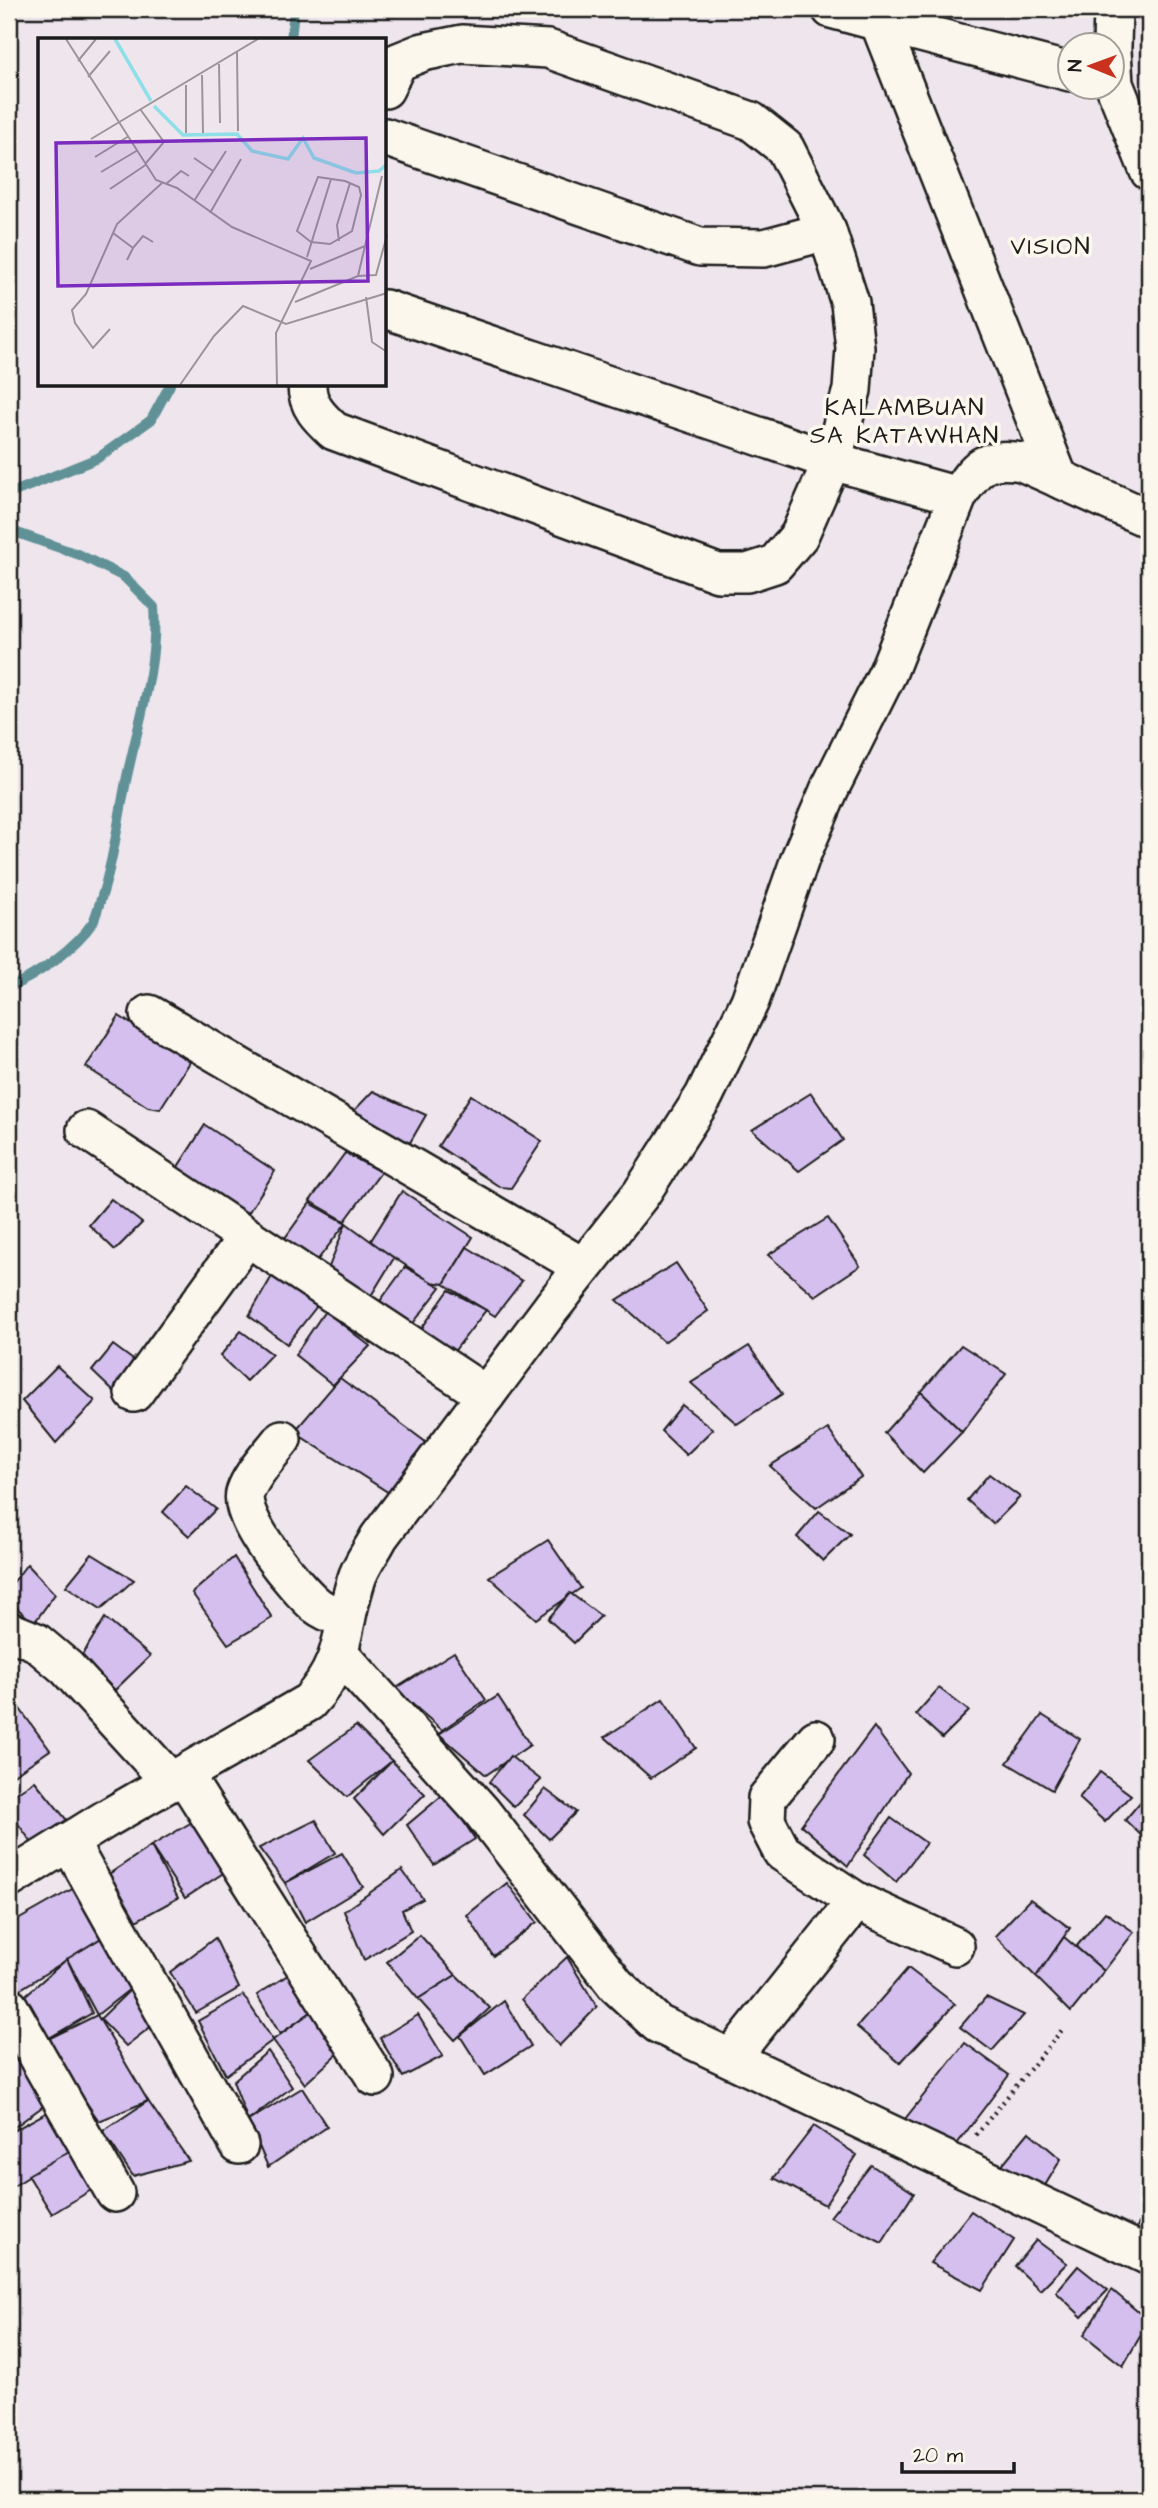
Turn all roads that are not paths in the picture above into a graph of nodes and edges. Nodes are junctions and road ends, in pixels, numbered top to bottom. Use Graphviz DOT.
graph roads {
  1 [pos="831,9"];
  2 [pos="1113,9"];
  3 [pos="878,22"];
  4 [pos="1112,32"];
  5 [pos="1056,68"];
  6 [pos="387,85"];
  7 [pos="1124,102"];
  8 [pos="387,138"];
  9 [pos="1149,171"];
  10 [pos="827,231"];
  11 [pos="387,310"];
  12 [pos="307,387"];
  13 [pos="832,461"];
  14 [pos="1059,479"];
  15 [pos="958,496"];
  16 [pos="1149,519"];
  17 [pos="149,1014"];
  18 [pos="86,1130"];
  19 [pos="247,1237"];
  20 [pos="583,1267"];
  21 [pos="134,1393"];
  22 [pos="486,1395"];
  23 [pos="282,1439"];
  24 [pos="9,1631"];
  25 [pos="343,1637"];
  26 [pos="816,1739"];
  27 [pos="177,1779"];
  28 [pos="69,1842"];
  29 [pos="9,1879"];
  30 [pos="856,1901"];
  31 [pos="955,1946"];
  32 [pos="9,2007"];
  33 [pos="731,2058"];
  34 [pos="375,2077"];
  35 [pos="239,2145"];
  36 [pos="115,2193"];
  37 [pos="1149,2256"];
  1 -- 3 [label="street"];
  2 -- 4 [label="street"];
  3 -- 5 [label="street"];
  3 -- 14 [label="street"];
  6 -- 10 [label="street"];
  7 -- 9 [label="street"];
  8 -- 10 [label="street"];
  10 -- 13 [label="street"];
  11 -- 13 [label="street"];
  12 -- 13 [label="street"];
  13 -- 15 [label="street"];
  14 -- 15 [label="street"];
  14 -- 16 [label="street"];
  15 -- 20 [label="street"];
  17 -- 20 [label="street"];
  18 -- 19 [label="street"];
  19 -- 21 [label="street"];
  19 -- 22 [label="street"];
  20 -- 22 [label="street"];
  22 -- 25 [label="street"];
  23 -- 25 [label="street"];
  24 -- 27 [label="street"];
  25 -- 27 [label="street"];
  25 -- 33 [label="street"];
  26 -- 30 [label="street"];
  27 -- 28 [label="street"];
  27 -- 34 [label="street"];
  28 -- 29 [label="street"];
  28 -- 35 [label="street"];
  30 -- 31 [label="street"];
  30 -- 33 [label="street"];
  32 -- 36 [label="street"];
  33 -- 37 [label="street"];
}
